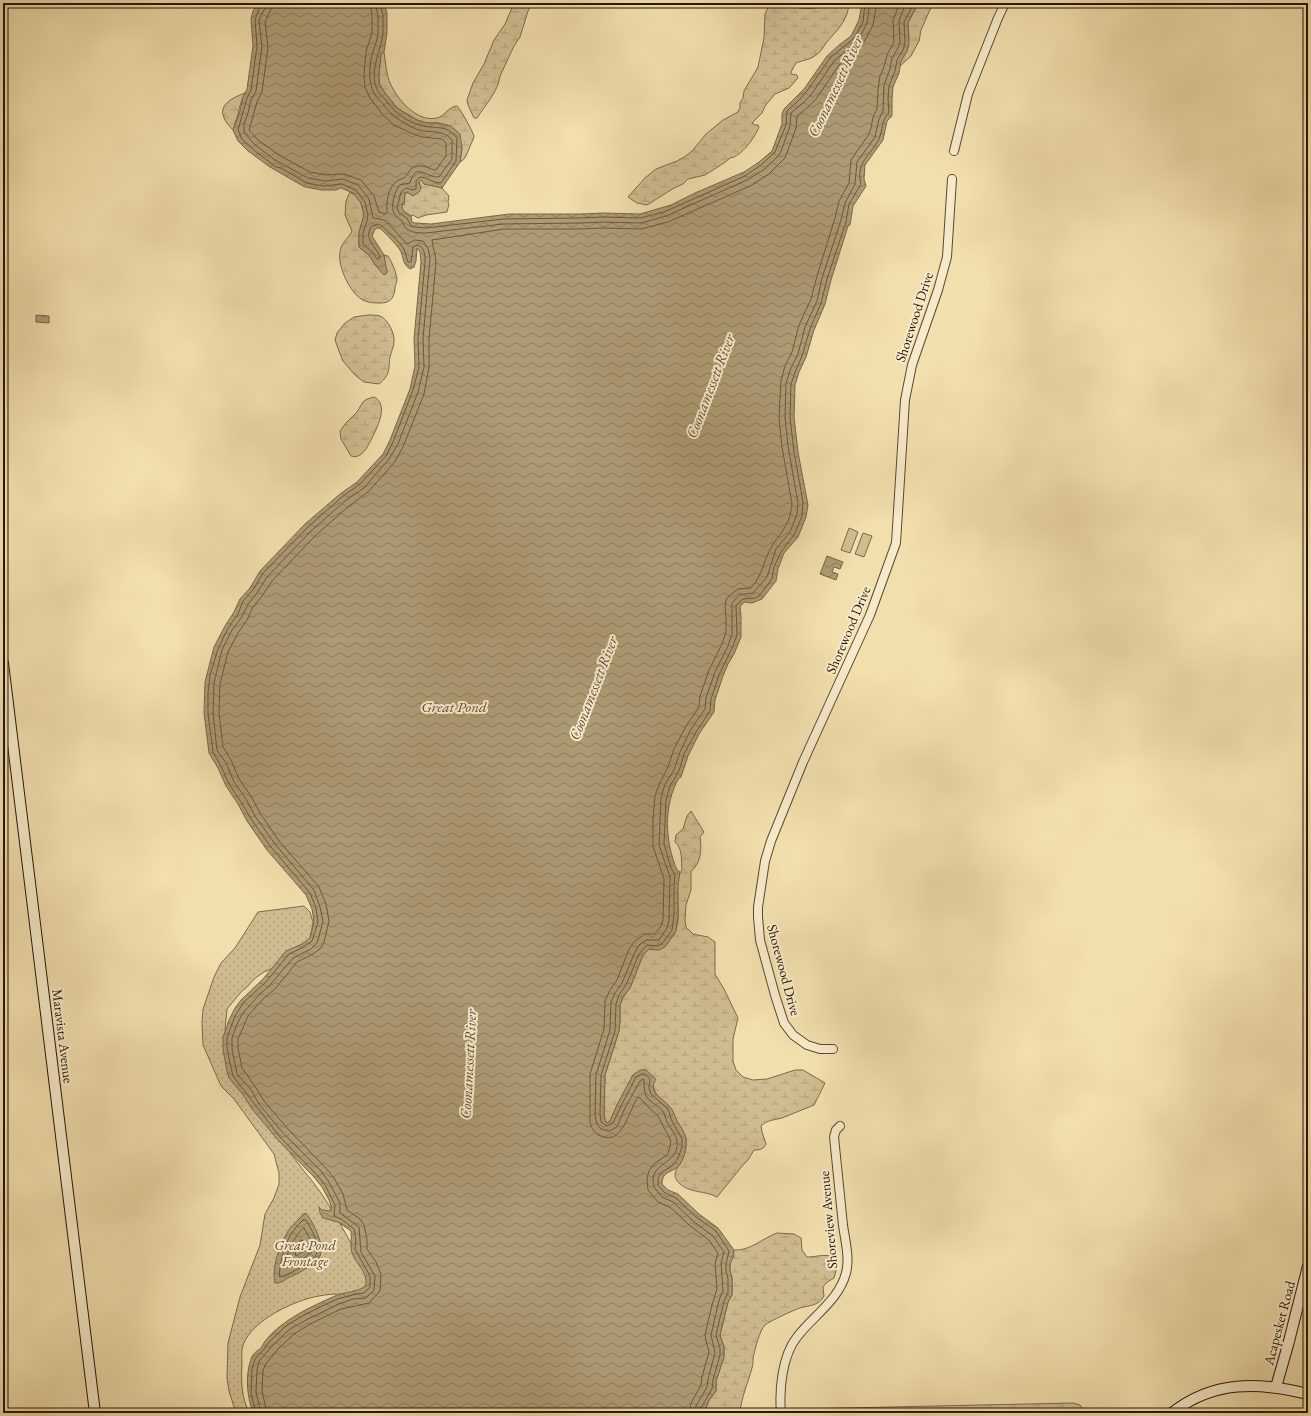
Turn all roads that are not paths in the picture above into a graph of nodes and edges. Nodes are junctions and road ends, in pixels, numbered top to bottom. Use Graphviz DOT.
graph roads {
  1 [pos="1005,3"];
  2 [pos="954,151"];
  3 [pos="952,179"];
  4 [pos="3,664"];
  5 [pos="833,1049"];
  6 [pos="840,1126"];
  7 [pos="1308,1266"];
  8 [pos="1276,1388"];
  9 [pos="1308,1394"];
  10 [pos="95,1413"];
  11 [pos="781,1413"];
  12 [pos="1172,1413"];
  1 -- 2 [label="street"];
  3 -- 5 [label="street, Shorewood Drive"];
  4 -- 10 [label="main road, Maravista Avenue"];
  6 -- 11 [label="street, Shoreview Avenue"];
  7 -- 8 [label="main road, Acapesket Road"];
  8 -- 9 [label="main road"];
  8 -- 12 [label="main road"];
}
